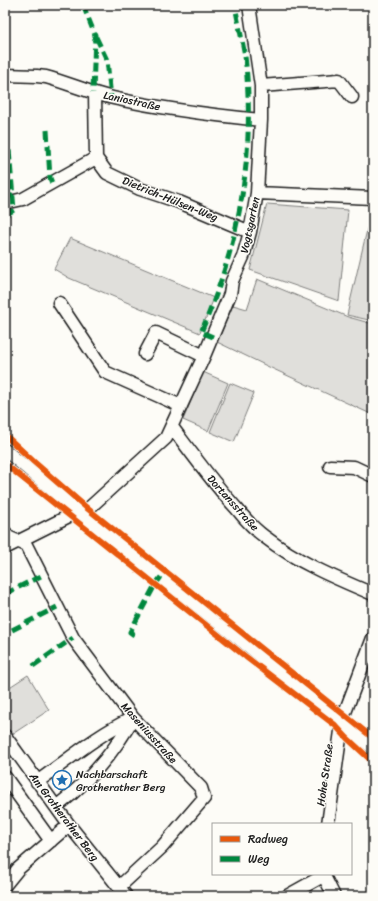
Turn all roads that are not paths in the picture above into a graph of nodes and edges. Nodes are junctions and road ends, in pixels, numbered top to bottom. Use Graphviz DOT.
graph roads {
  1 [pos="250,5"];
  2 [pos="5,75"];
  3 [pos="261,86"];
  4 [pos="95,93"];
  5 [pos="352,97"];
  6 [pos="261,120"];
  7 [pos="96,158"];
  8 [pos="256,193"];
  9 [pos="373,198"];
  10 [pos="5,203"];
  11 [pos="250,232"];
  12 [pos="59,303"];
  13 [pos="145,354"];
  14 [pos="204,356"];
  15 [pos="181,406"];
  16 [pos="172,427"];
  17 [pos="5,450"];
  18 [pos="330,466"];
  19 [pos="373,476"];
  20 [pos="79,512"];
  21 [pos="5,532"];
  22 [pos="18,542"];
  23 [pos="5,548"];
  24 [pos="373,594"];
  25 [pos="373,638"];
  26 [pos="133,718"];
  27 [pos="341,723"];
  28 [pos="7,742"];
  29 [pos="373,748"];
  30 [pos="5,777"];
  31 [pos="38,782"];
  32 [pos="56,807"];
  33 [pos="328,823"];
  34 [pos="69,825"];
  35 [pos="51,840"];
  36 [pos="323,875"];
  37 [pos="5,885"];
  38 [pos="122,891"];
  39 [pos="287,896"];
  40 [pos="334,896"];
  1 -- 3 [label="street, Vogtsgarten"];
  2 -- 4 [label="street, Laniostraße"];
  3 -- 5 [label="street"];
  3 -- 6 [label="street, Vogtsgarten"];
  4 -- 6 [label="street, Laniostraße"];
  4 -- 7 [label="street"];
  6 -- 8 [label="street, Vogtsgarten"];
  7 -- 10 [label="street"];
  7 -- 11 [label="street, Dietrich-Hülsen-Weg"];
  8 -- 9 [label="street"];
  8 -- 11 [label="street, Vogtsgarten"];
  11 -- 14 [label="street, Vogtsgarten"];
  12 -- 15 [label="street"];
  13 -- 14 [label="street"];
  14 -- 15 [label="street, Vogtsgarten"];
  15 -- 16 [label="street, Vogtsgarten"];
  16 -- 20 [label="street, Vogtsgarten"];
  16 -- 24 [label="street, Dortansstraße"];
  17 -- 20 [label="street"];
  18 -- 19 [label="street"];
  20 -- 22 [label="street, Vogtsgarten"];
  20 -- 27 [label="street"];
  21 -- 22 [label="street, Maseniusstraße"];
  22 -- 23 [label="street, Vogtsgarten"];
  22 -- 26 [label="street, Maseniusstraße"];
  25 -- 27 [label="street, Hohe Straße"];
  26 -- 31 [label="street"];
  26 -- 32 [label="street"];
  26 -- 38 [label="street, Maseniusstraße"];
  27 -- 29 [label="street"];
  27 -- 33 [label="street, Hohe Straße"];
  28 -- 31 [label="street, Am Grotherather Berg"];
  30 -- 35 [label="street"];
  31 -- 32 [label="street, Am Grotherather Berg"];
  32 -- 34 [label="street, Am Grotherather Berg"];
  34 -- 35 [label="street"];
  34 -- 38 [label="street, Am Grotherather Berg"];
  35 -- 37 [label="street"];
  36 -- 39 [label="street"];
  36 -- 40 [label="street"];
}
